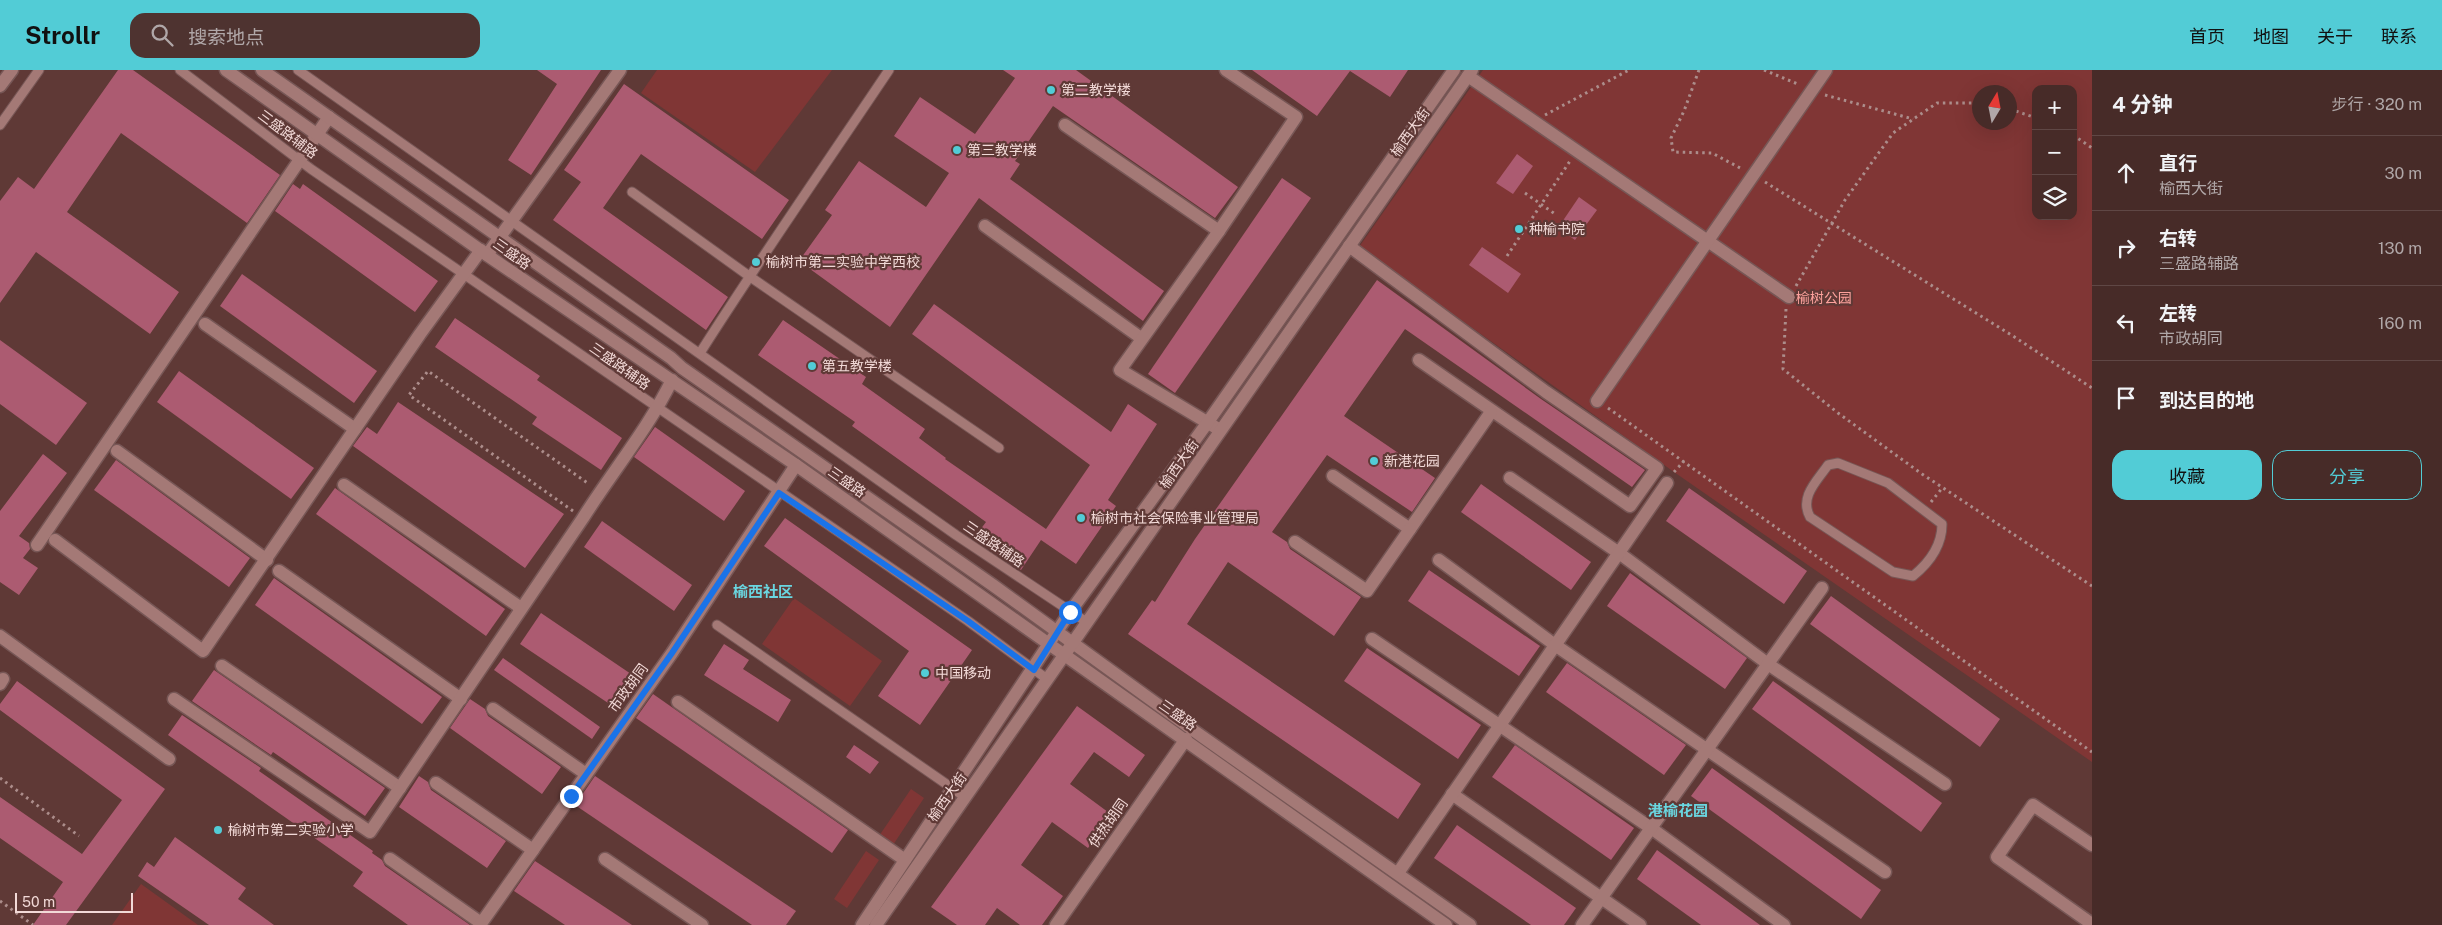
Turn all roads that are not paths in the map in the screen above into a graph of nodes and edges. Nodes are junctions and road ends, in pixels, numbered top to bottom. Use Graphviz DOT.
graph roads {
  1 [pos="12,70"];
  2 [pos="38,70"];
  3 [pos="180,70"];
  4 [pos="226,70"];
  5 [pos="262,70"];
  6 [pos="298,70"];
  7 [pos="620,70"];
  8 [pos="890,70"];
  9 [pos="1226,70"];
  10 [pos="1454,70"];
  11 [pos="1826,70"];
  12 [pos="1470,73"];
  13 [pos="0,86"];
  14 [pos="329,117"];
  15 [pos="0,125"];
  16 [pos="1065,125"];
  17 [pos="317,133"];
  18 [pos="300,161"];
  19 [pos="632,192"];
  20 [pos="511,221"];
  21 [pos="985,226"];
  22 [pos="1219,231"];
  23 [pos="500,237"];
  24 [pos="1708,241"];
  25 [pos="1349,246"];
  26 [pos="484,253"];
  27 [pos="463,273"];
  28 [pos="749,276"];
  29 [pos="1789,297"];
  30 [pos="205,324"];
  31 [pos="1141,338"];
  32 [pos="700,352"];
  33 [pos="1419,360"];
  34 [pos="672,380"];
  35 [pos="1597,401"];
  36 [pos="658,410"];
  37 [pos="1491,412"];
  38 [pos="1208,422"];
  39 [pos="355,429"];
  40 [pos="1220,430"];
  41 [pos="999,448"];
  42 [pos="118,451"];
  43 [pos="796,465"];
  44 [pos="1333,476"];
  45 [pos="1510,478"];
  46 [pos="1666,483"];
  47 [pos="344,485"];
  48 [pos="779,493"];
  49 [pos="1925,511"];
  50 [pos="1410,529"];
  51 [pos="55,540"];
  52 [pos="1294,542"];
  53 [pos="37,545"];
  54 [pos="1619,553"];
  55 [pos="267,560"];
  56 [pos="1440,560"];
  57 [pos="280,571"];
  58 [pos="1822,588"];
  59 [pos="522,608"];
  60 [pos="1070,612"];
  61 [pos="1088,623"];
  62 [pos="717,625"];
  63 [pos="1058,632"];
  64 [pos="0,636"];
  65 [pos="1372,639"];
  66 [pos="1072,643"];
  67 [pos="1051,644"];
  68 [pos="1555,645"];
  69 [pos="1065,654"];
  70 [pos="1768,664"];
  71 [pos="222,666"];
  72 [pos="1034,670"];
  73 [pos="1047,679"];
  74 [pos="174,699"];
  75 [pos="461,699"];
  76 [pos="678,702"];
  77 [pos="493,709"];
  78 [pos="1500,725"];
  79 [pos="1186,739"];
  80 [pos="1707,750"];
  81 [pos="169,759"];
  82 [pos="586,774"];
  83 [pos="436,783"];
  84 [pos="1945,784"];
  85 [pos="400,788"];
  86 [pos="954,789"];
  87 [pos="1452,794"];
  88 [pos="965,797"];
  89 [pos="1651,828"];
  90 [pos="2092,845"];
  91 [pos="532,850"];
  92 [pos="390,859"];
  93 [pos="605,859"];
  94 [pos="905,860"];
  95 [pos="1885,872"];
  96 [pos="1398,873"];
  97 [pos="1602,897"];
  98 [pos="481,924"];
  99 [pos="2092,924"];
  100 [pos="702,925"];
  101 [pos="862,925"];
  102 [pos="876,925"];
  103 [pos="1056,925"];
  104 [pos="1446,925"];
  105 [pos="1470,925"];
  106 [pos="1582,925"];
  107 [pos="1640,925"];
  108 [pos="1784,925"];
  1 -- 13 [label="street"];
  2 -- 15 [label="lane"];
  3 -- 18 [label="lane, 三盛路辅路"];
  4 -- 17 [label="street, 三盛路"];
  5 -- 14 [label="street, 三盛路"];
  6 -- 20 [label="lane, 三盛路辅路"];
  7 -- 20 [label="street"];
  8 -- 28 [label="lane"];
  9 -- 22 [label="street"];
  10 -- 38 [label="street, 榆西大街"];
  11 -- 24 [label="street"];
  12 -- 24 [label="street"];
  12 -- 25 [label="street, 榆西大街"];
  14 -- 17 [label="street"];
  14 -- 23 [label="street, 三盛路"];
  16 -- 22 [label="street"];
  17 -- 18 [label="street"];
  17 -- 26 [label="street, 三盛路"];
  18 -- 27 [label="lane, 三盛路辅路"];
  18 -- 53 [label="street"];
  19 -- 28 [label="lane"];
  20 -- 23 [label="street"];
  20 -- 32 [label="lane, 三盛路辅路"];
  21 -- 31 [label="street"];
  22 -- 31 [label="street"];
  23 -- 26 [label="street"];
  23 -- 63 [label="street, 三盛路"];
  24 -- 29 [label="street"];
  24 -- 35 [label="street"];
  25 -- 37 [label="street"];
  25 -- 40 [label="street, 榆西大街"];
  26 -- 27 [label="street"];
  26 -- 34 [label="street, 三盛路"];
  27 -- 36 [label="lane, 三盛路辅路"];
  27 -- 39 [label="street"];
  28 -- 32 [label="lane"];
  28 -- 41 [label="lane"];
  30 -- 39 [label="street"];
  31 -- 38 [label="street"];
  32 -- 60 [label="lane, 三盛路辅路"];
  33 -- 37 [label="street"];
  34 -- 36 [label="street"];
  34 -- 43 [label="street, 三盛路"];
  36 -- 48 [label="lane, 三盛路辅路"];
  36 -- 59 [label="street"];
  37 -- 50 [label="street"];
  38 -- 40 [label="street"];
  38 -- 60 [label="street, 榆西大街"];
  39 -- 55 [label="street"];
  40 -- 61 [label="street, 榆西大街"];
  42 -- 55 [label="street"];
  43 -- 48 [label="street, 市政胡同"];
  43 -- 67 [label="street, 三盛路"];
  44 -- 50 [label="street"];
  45 -- 54 [label="street"];
  46 -- 54 [label="street"];
  47 -- 59 [label="street"];
  48 -- 72 [label="lane, 三盛路辅路"];
  48 -- 82 [label="street, 市政胡同"];
  49 -- 49 [label="lane"];
  50 -- 52 [label="street"];
  51 -- 55 [label="street"];
  54 -- 68 [label="street"];
  54 -- 70 [label="street"];
  56 -- 68 [label="street"];
  57 -- 75 [label="street"];
  58 -- 70 [label="street"];
  59 -- 75 [label="street"];
  60 -- 61 [label="lane, 三盛路辅路"];
  60 -- 63 [label="street, 榆西大街"];
  61 -- 66 [label="street, 榆西大街"];
  62 -- 86 [label="lane"];
  63 -- 66 [label="street, 三盛路"];
  63 -- 67 [label="street, 榆西大街"];
  64 -- 81 [label="street"];
  65 -- 78 [label="street"];
  66 -- 69 [label="street, 榆西大街"];
  66 -- 96 [label="street, 三盛路"];
  67 -- 69 [label="street, 三盛路"];
  67 -- 72 [label="street, 榆西大街"];
  68 -- 78 [label="street"];
  68 -- 80 [label="street"];
  69 -- 73 [label="street, 榆西大街"];
  69 -- 79 [label="street, 三盛路"];
  70 -- 80 [label="street"];
  70 -- 84 [label="street"];
  71 -- 85 [label="street"];
  72 -- 73 [label="lane, 三盛路辅路"];
  72 -- 86 [label="street, 榆西大街"];
  73 -- 88 [label="street, 榆西大街"];
  74 -- 85 [label="street"];
  75 -- 85 [label="street"];
  76 -- 94 [label="street"];
  77 -- 82 [label="street"];
  78 -- 87 [label="street"];
  78 -- 89 [label="street"];
  79 -- 103 [label="street, 供热胡同"];
  79 -- 104 [label="street, 三盛路"];
  80 -- 89 [label="street"];
  80 -- 95 [label="street"];
  82 -- 91 [label="street, 市政胡同"];
  83 -- 91 [label="street"];
  86 -- 88 [label="lane"];
  86 -- 94 [label="street, 榆西大街"];
  87 -- 96 [label="street"];
  87 -- 97 [label="street"];
  88 -- 102 [label="street, 榆西大街"];
  89 -- 97 [label="street"];
  89 -- 108 [label="street"];
  90 -- 99 [label="street"];
  91 -- 98 [label="street, 市政胡同"];
  92 -- 98 [label="street"];
  93 -- 100 [label="street"];
  94 -- 101 [label="street, 榆西大街"];
  96 -- 105 [label="street, 三盛路"];
  97 -- 106 [label="street"];
  97 -- 107 [label="street"];
}
